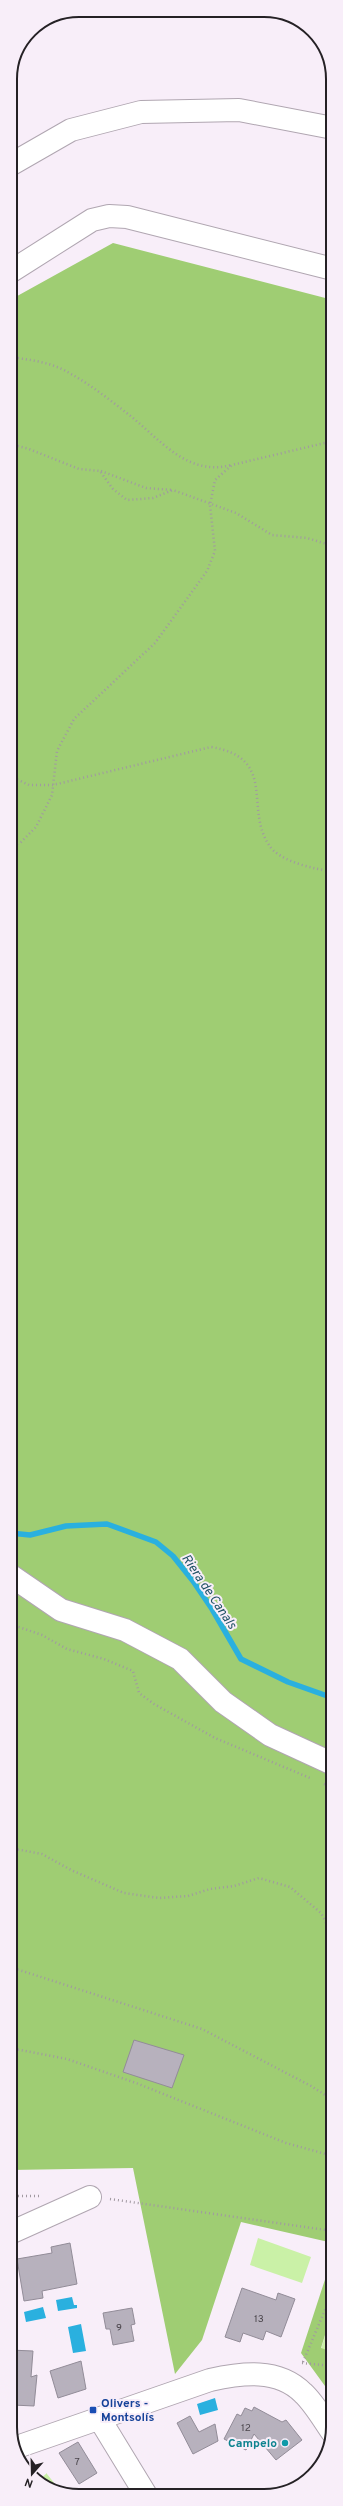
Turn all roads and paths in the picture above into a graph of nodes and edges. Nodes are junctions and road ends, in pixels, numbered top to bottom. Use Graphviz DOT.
graph roads {
  1 [pos="326,127"];
  2 [pos="17,161"];
  3 [pos="326,267"];
  4 [pos="17,268"];
  5 [pos="17,358"];
  6 [pos="326,443"];
  7 [pos="17,446"];
  8 [pos="232,465"];
  9 [pos="100,471"];
  10 [pos="173,490"];
  11 [pos="210,505"];
  12 [pos="326,544"];
  13 [pos="17,779"];
  14 [pos="53,785"];
  15 [pos="17,844"];
  16 [pos="326,870"];
  17 [pos="17,1580"];
  18 [pos="17,1626"];
  19 [pos="326,1761"];
  20 [pos="314,1780"];
  21 [pos="320,1782"];
  22 [pos="326,1785"];
  23 [pos="17,1849"];
  24 [pos="326,1923"];
  25 [pos="17,1969"];
  26 [pos="17,2049"];
  27 [pos="326,2096"];
  28 [pos="326,2154"];
  29 [pos="101,2198"];
  30 [pos="17,2230"];
  31 [pos="326,2230"];
  32 [pos="326,2308"];
  33 [pos="303,2362"];
  34 [pos="326,2365"];
  35 [pos="293,2384"];
  36 [pos="99,2418"];
  37 [pos="326,2424"];
  38 [pos="20,2446"];
  39 [pos="142,2489"];
  1 -- 2 [label="street"];
  3 -- 4 [label="street"];
  5 -- 8 [label="path"];
  6 -- 8 [label="path"];
  7 -- 9 [label="path"];
  8 -- 11 [label="path"];
  9 -- 10 [label="path"];
  9 -- 10 [label="path"];
  10 -- 11 [label="path"];
  11 -- 12 [label="path"];
  11 -- 14 [label="path"];
  13 -- 14 [label="path"];
  14 -- 15 [label="path"];
  14 -- 16 [label="path"];
  17 -- 19 [label="street"];
  18 -- 20 [label="path"];
  21 -- 22 [label="path"];
  23 -- 24 [label="path"];
  25 -- 27 [label="path"];
  26 -- 28 [label="path"];
  29 -- 30 [label="street"];
  29 -- 31 [label="path"];
  32 -- 33 [label="path"];
  33 -- 34 [label="path"];
  33 -- 35 [label="path"];
  35 -- 36 [label="street"];
  35 -- 37 [label="street"];
  36 -- 38 [label="street"];
  36 -- 39 [label="street"];
}
